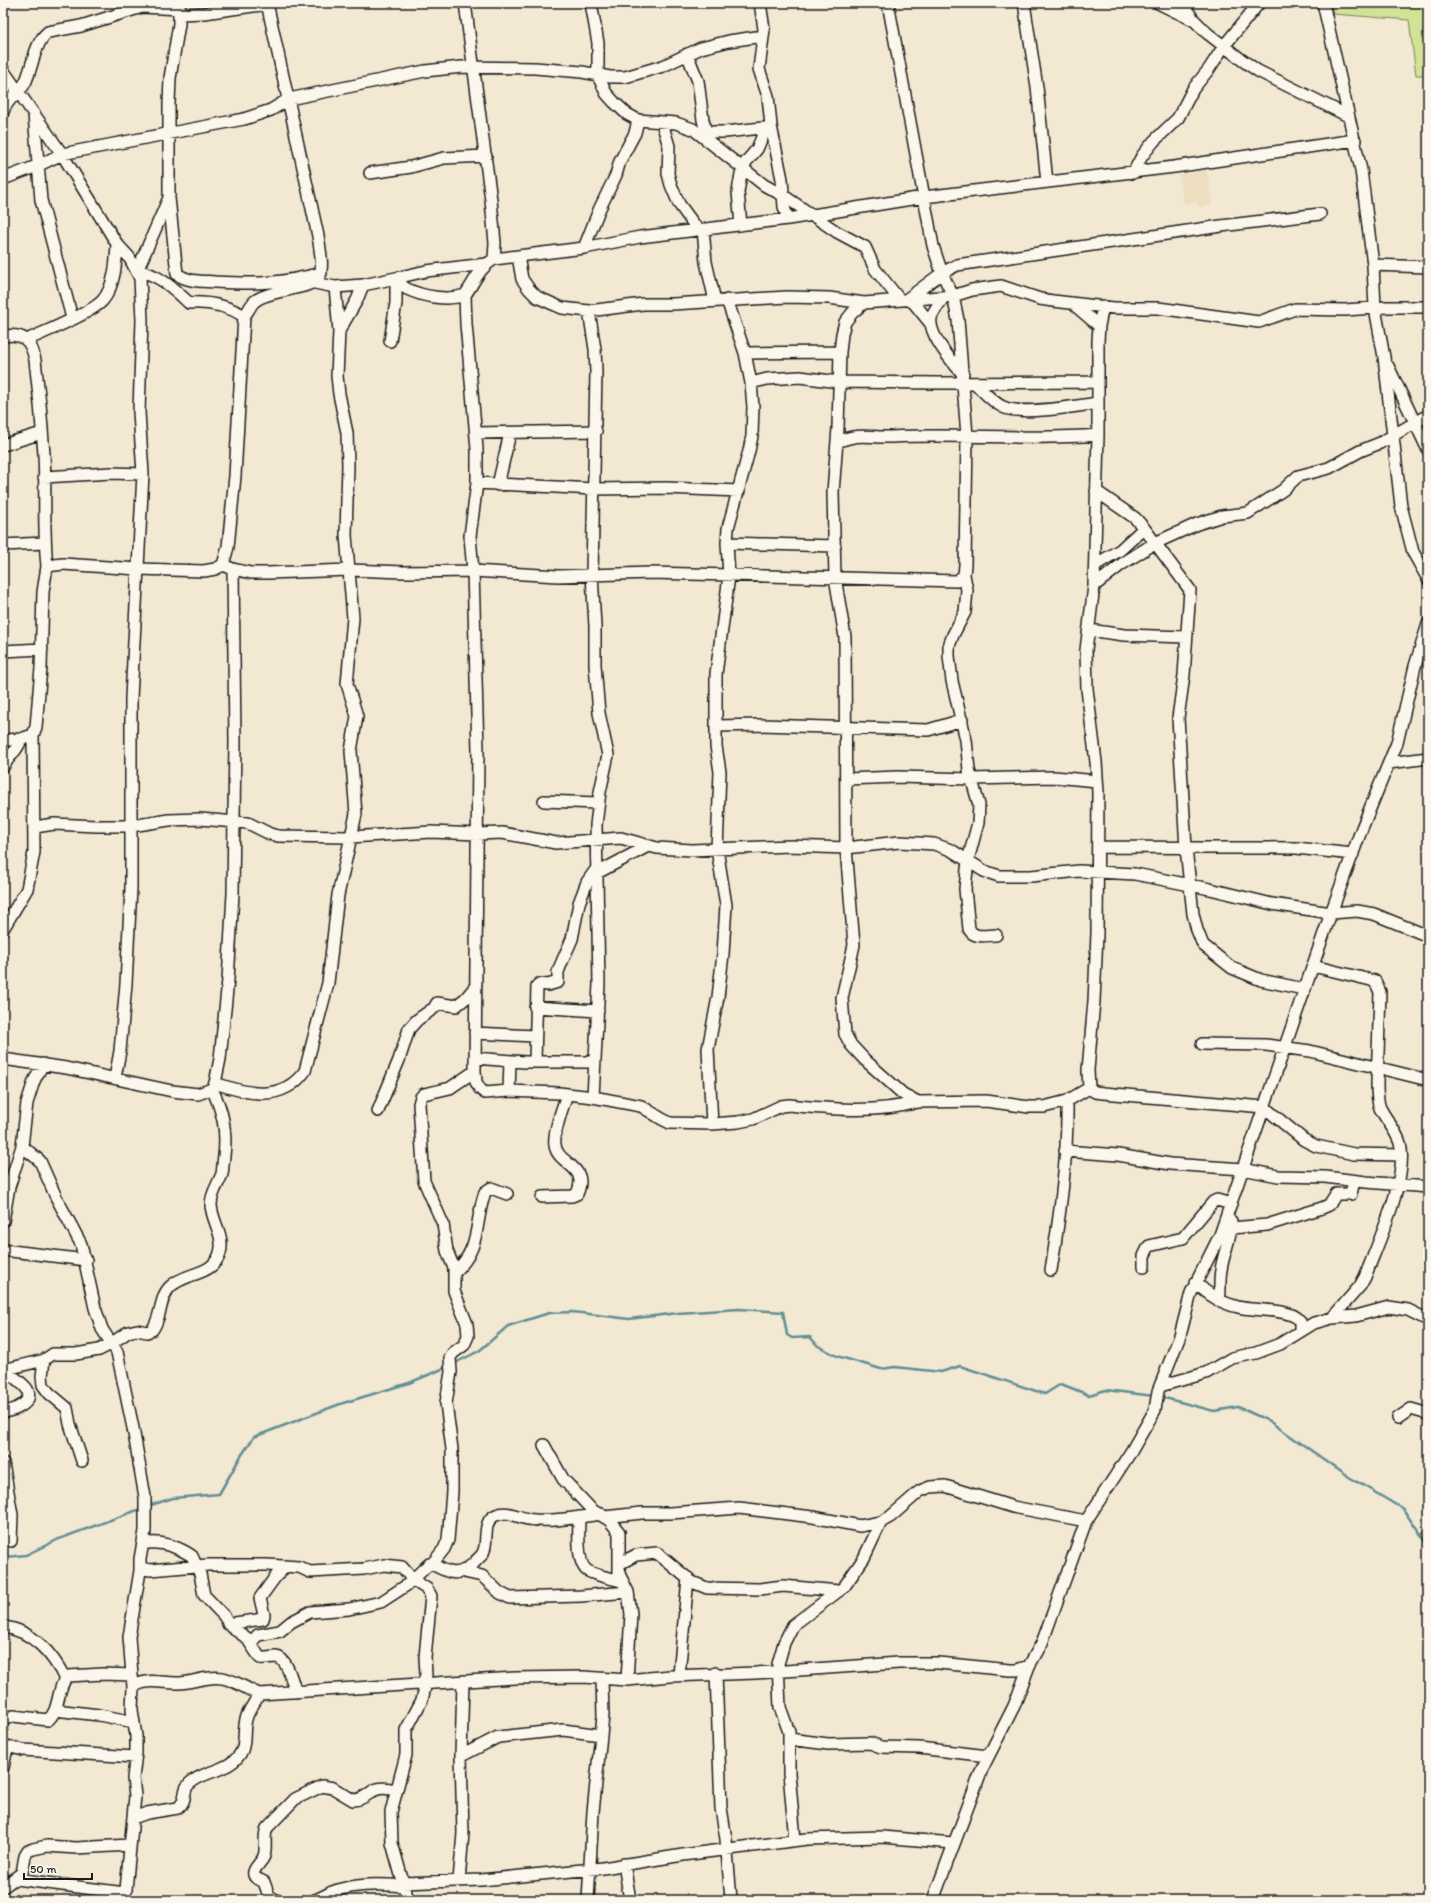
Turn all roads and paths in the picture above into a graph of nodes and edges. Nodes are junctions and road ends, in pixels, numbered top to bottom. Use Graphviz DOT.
graph roads {
  1 [pos="465,3"];
  2 [pos="591,3"];
  3 [pos="760,3"];
  4 [pos="888,3"];
  5 [pos="894,3"];
  6 [pos="1024,3"];
  7 [pos="1158,3"];
  8 [pos="1182,3"];
  9 [pos="1259,3"];
  10 [pos="1323,3"];
  11 [pos="268,4"];
  12 [pos="180,9"];
  13 [pos="1194,20"];
  14 [pos="763,36"];
  15 [pos="1224,46"];
  16 [pos="687,54"];
  17 [pos="474,67"];
  18 [pos="3,70"];
  19 [pos="598,76"];
  20 [pos="18,90"];
  21 [pos="289,99"];
  22 [pos="3,112"];
  23 [pos="34,113"];
  24 [pos="1348,116"];
  25 [pos="638,120"];
  26 [pos="662,123"];
  27 [pos="768,127"];
  28 [pos="702,132"];
  29 [pos="170,133"];
  30 [pos="1355,140"];
  31 [pos="62,154"];
  32 [pos="486,156"];
  33 [pos="37,166"];
  34 [pos="743,168"];
  35 [pos="370,172"];
  36 [pos="1133,173"];
  37 [pos="3,179"];
  38 [pos="1047,182"];
  39 [pos="784,196"];
  40 [pos="924,197"];
  41 [pos="170,198"];
  42 [pos="1320,214"];
  43 [pos="810,215"];
  44 [pos="788,219"];
  45 [pos="741,225"];
  46 [pos="700,230"];
  47 [pos="117,244"];
  48 [pos="584,248"];
  49 [pos="518,256"];
  50 [pos="490,262"];
  51 [pos="1373,265"];
  52 [pos="1428,267"];
  53 [pos="137,270"];
  54 [pos="321,273"];
  55 [pos="942,273"];
  56 [pos="396,278"];
  57 [pos="315,283"];
  58 [pos="363,284"];
  59 [pos="336,287"];
  60 [pos="465,295"];
  61 [pos="949,297"];
  62 [pos="903,299"];
  63 [pos="715,300"];
  64 [pos="727,300"];
  65 [pos="864,303"];
  66 [pos="1072,303"];
  67 [pos="1103,306"];
  68 [pos="1428,307"];
  69 [pos="1375,308"];
  70 [pos="589,311"];
  71 [pos="244,316"];
  72 [pos="72,318"];
  73 [pos="931,324"];
  74 [pos="1099,326"];
  75 [pos="339,331"];
  76 [pos="3,336"];
  77 [pos="27,340"];
  78 [pos="390,341"];
  79 [pos="840,352"];
  80 [pos="745,354"];
  81 [pos="1384,357"];
  82 [pos="967,380"];
  83 [pos="751,382"];
  84 [pos="839,382"];
  85 [pos="1098,382"];
  86 [pos="1098,403"];
  87 [pos="1428,416"];
  88 [pos="1416,422"];
  89 [pos="596,431"];
  90 [pos="42,433"];
  91 [pos="477,433"];
  92 [pos="510,434"];
  93 [pos="1098,435"];
  94 [pos="1393,435"];
  95 [pos="967,436"];
  96 [pos="837,442"];
  97 [pos="3,445"];
  98 [pos="1428,450"];
  99 [pos="143,474"];
  100 [pos="44,477"];
  101 [pos="476,483"];
  102 [pos="498,485"];
  103 [pos="594,489"];
  104 [pos="739,491"];
  105 [pos="1096,491"];
  106 [pos="1144,528"];
  107 [pos="44,543"];
  108 [pos="727,543"];
  109 [pos="1155,543"];
  110 [pos="3,545"];
  111 [pos="835,546"];
  112 [pos="1095,565"];
  113 [pos="47,566"];
  114 [pos="228,567"];
  115 [pos="138,569"];
  116 [pos="349,570"];
  117 [pos="473,571"];
  118 [pos="592,575"];
  119 [pos="964,575"];
  120 [pos="729,576"];
  121 [pos="835,577"];
  122 [pos="1428,579"];
  123 [pos="1094,586"];
  124 [pos="1428,624"];
  125 [pos="1089,630"];
  126 [pos="1186,637"];
  127 [pos="42,649"];
  128 [pos="3,651"];
  129 [pos="962,720"];
  130 [pos="717,726"];
  131 [pos="846,728"];
  132 [pos="33,734"];
  133 [pos="21,739"];
  134 [pos="3,740"];
  135 [pos="1428,758"];
  136 [pos="1389,763"];
  137 [pos="3,767"];
  138 [pos="846,779"];
  139 [pos="971,779"];
  140 [pos="1097,781"];
  141 [pos="544,801"];
  142 [pos="598,803"];
  143 [pos="234,821"];
  144 [pos="35,826"];
  145 [pos="132,826"];
  146 [pos="477,834"];
  147 [pos="350,837"];
  148 [pos="596,841"];
  149 [pos="648,846"];
  150 [pos="1098,847"];
  151 [pos="846,848"];
  152 [pos="1186,848"];
  153 [pos="717,849"];
  154 [pos="1353,854"];
  155 [pos="968,860"];
  156 [pos="597,870"];
  157 [pos="1098,871"];
  158 [pos="1191,885"];
  159 [pos="1331,913"];
  160 [pos="3,929"];
  161 [pos="996,935"];
  162 [pos="1428,936"];
  163 [pos="1312,966"];
  164 [pos="475,987"];
  165 [pos="1304,989"];
  166 [pos="535,1007"];
  167 [pos="598,1011"];
  168 [pos="475,1033"];
  169 [pos="535,1036"];
  170 [pos="1202,1044"];
  171 [pos="1284,1047"];
  172 [pos="475,1058"];
  173 [pos="3,1059"];
  174 [pos="510,1061"];
  175 [pos="535,1062"];
  176 [pos="595,1062"];
  177 [pos="43,1064"];
  178 [pos="1378,1067"];
  179 [pos="475,1071"];
  180 [pos="115,1078"];
  181 [pos="1428,1080"];
  182 [pos="213,1086"];
  183 [pos="1089,1088"];
  184 [pos="509,1091"];
  185 [pos="567,1094"];
  186 [pos="593,1097"];
  187 [pos="1067,1101"];
  188 [pos="918,1102"];
  189 [pos="1264,1107"];
  190 [pos="378,1111"];
  191 [pos="712,1124"];
  192 [pos="22,1146"];
  193 [pos="1066,1151"];
  194 [pos="1401,1155"];
  195 [pos="1243,1169"];
  196 [pos="1354,1181"];
  197 [pos="1396,1185"];
  198 [pos="1428,1187"];
  199 [pos="507,1194"];
  200 [pos="542,1197"];
  201 [pos="1230,1207"];
  202 [pos="3,1221"];
  203 [pos="1231,1228"];
  204 [pos="3,1250"];
  205 [pos="86,1260"];
  206 [pos="1144,1267"];
  207 [pos="1051,1270"];
  208 [pos="454,1273"];
  209 [pos="1195,1282"];
  210 [pos="1219,1300"];
  211 [pos="1332,1318"];
  212 [pos="1428,1320"];
  213 [pos="1300,1331"];
  214 [pos="112,1344"];
  215 [pos="44,1360"];
  216 [pos="4,1370"];
  217 [pos="1159,1388"];
  218 [pos="3,1412"];
  219 [pos="1428,1414"];
  220 [pos="1398,1418"];
  221 [pos="544,1445"];
  222 [pos="82,1461"];
  223 [pos="3,1463"];
  224 [pos="602,1516"];
  225 [pos="579,1517"];
  226 [pos="1086,1520"];
  227 [pos="882,1522"];
  228 [pos="144,1540"];
  229 [pos="12,1541"];
  230 [pos="432,1564"];
  231 [pos="619,1564"];
  232 [pos="197,1566"];
  233 [pos="285,1567"];
  234 [pos="140,1568"];
  235 [pos="464,1572"];
  236 [pos="688,1578"];
  237 [pos="412,1579"];
  238 [pos="621,1581"];
  239 [pos="839,1591"];
  240 [pos="628,1592"];
  241 [pos="228,1624"];
  242 [pos="3,1627"];
  243 [pos="250,1643"];
  244 [pos="1029,1666"];
  245 [pos="1010,1670"];
  246 [pos="779,1672"];
  247 [pos="716,1673"];
  248 [pos="132,1675"];
  249 [pos="679,1675"];
  250 [pos="65,1679"];
  251 [pos="602,1679"];
  252 [pos="627,1680"];
  253 [pos="463,1682"];
  254 [pos="1023,1683"];
  255 [pos="425,1684"];
  256 [pos="133,1687"];
  257 [pos="296,1692"];
  258 [pos="260,1694"];
  259 [pos="55,1710"];
  260 [pos="3,1720"];
  261 [pos="134,1722"];
  262 [pos="601,1735"];
  263 [pos="789,1739"];
  264 [pos="5,1746"];
  265 [pos="461,1756"];
  266 [pos="988,1756"];
  267 [pos="135,1757"];
  268 [pos="3,1768"];
  269 [pos="396,1790"];
  270 [pos="133,1818"];
  271 [pos="796,1840"];
  272 [pos="953,1843"];
  273 [pos="130,1845"];
  274 [pos="727,1849"];
  275 [pos="624,1864"];
  276 [pos="591,1869"];
  277 [pos="16,1879"];
  278 [pos="459,1881"];
  279 [pos="403,1885"];
  280 [pos="3,1887"];
  281 [pos="125,1896"];
  282 [pos="276,1900"];
  283 [pos="315,1900"];
  284 [pos="408,1900"];
  285 [pos="588,1900"];
  286 [pos="630,1900"];
  287 [pos="731,1900"];
  288 [pos="933,1900"];
  1 -- 17 [label="street"];
  2 -- 19 [label="street"];
  3 -- 14 [label="street"];
  4 -- 5 [label="street"];
  4 -- 40 [label="street"];
  6 -- 38 [label="street"];
  7 -- 13 [label="street"];
  8 -- 13 [label="street"];
  9 -- 15 [label="street"];
  10 -- 24 [label="street"];
  11 -- 12 [label="street"];
  11 -- 21 [label="street"];
  12 -- 20 [label="street"];
  12 -- 29 [label="street"];
  13 -- 15 [label="street"];
  14 -- 16 [label="street"];
  14 -- 27 [label="street"];
  15 -- 24 [label="street"];
  15 -- 36 [label="street"];
  16 -- 19 [label="street"];
  16 -- 28 [label="street"];
  17 -- 19 [label="street"];
  17 -- 21 [label="street"];
  17 -- 32 [label="street"];
  18 -- 20 [label="street"];
  19 -- 25 [label="street"];
  20 -- 22 [label="street"];
  20 -- 23 [label="street"];
  21 -- 29 [label="street"];
  21 -- 54 [label="street"];
  23 -- 31 [label="street"];
  23 -- 33 [label="street"];
  24 -- 30 [label="street"];
  25 -- 26 [label="street"];
  25 -- 48 [label="street"];
  26 -- 28 [label="street"];
  26 -- 46 [label="street"];
  27 -- 28 [label="street"];
  27 -- 34 [label="street"];
  27 -- 39 [label="street"];
  28 -- 34 [label="street"];
  29 -- 31 [label="street"];
  29 -- 41 [label="street"];
  30 -- 36 [label="street"];
  30 -- 51 [label="street"];
  31 -- 33 [label="street"];
  31 -- 47 [label="street"];
  32 -- 35 [label="street"];
  32 -- 50 [label="street"];
  33 -- 37 [label="street"];
  33 -- 72 [label="street"];
  34 -- 39 [label="street"];
  34 -- 45 [label="street"];
  36 -- 38 [label="street"];
  38 -- 40 [label="street"];
  39 -- 43 [label="street"];
  39 -- 44 [label="street"];
  40 -- 43 [label="street"];
  40 -- 55 [label="street"];
  41 -- 53 [label="street"];
  41 -- 54 [label="street"];
  42 -- 55 [label="street"];
  43 -- 44 [label="street"];
  43 -- 62 [label="street"];
  44 -- 45 [label="street"];
  45 -- 46 [label="street"];
  46 -- 48 [label="street"];
  46 -- 63 [label="street"];
  47 -- 53 [label="street"];
  47 -- 72 [label="street"];
  48 -- 49 [label="street"];
  49 -- 50 [label="street"];
  49 -- 70 [label="street"];
  50 -- 56 [label="street"];
  50 -- 60 [label="street"];
  51 -- 52 [label="street"];
  51 -- 69 [label="street"];
  53 -- 71 [label="street"];
  53 -- 99 [label="street"];
  54 -- 57 [label="street"];
  55 -- 61 [label="street"];
  55 -- 62 [label="street"];
  56 -- 58 [label="street"];
  56 -- 60 [label="street"];
  56 -- 78 [label="street"];
  57 -- 59 [label="street"];
  57 -- 71 [label="street"];
  58 -- 59 [label="street"];
  58 -- 75 [label="street"];
  59 -- 75 [label="street"];
  60 -- 91 [label="street"];
  61 -- 62 [label="street"];
  61 -- 66 [label="street"];
  61 -- 73 [label="street"];
  61 -- 82 [label="street"];
  62 -- 65 [label="street"];
  62 -- 73 [label="street"];
  63 -- 64 [label="street"];
  63 -- 70 [label="street"];
  64 -- 65 [label="street"];
  64 -- 80 [label="street"];
  65 -- 79 [label="street"];
  66 -- 67 [label="street"];
  66 -- 74 [label="street"];
  67 -- 69 [label="street"];
  67 -- 74 [label="street"];
  68 -- 69 [label="street"];
  69 -- 81 [label="street"];
  70 -- 89 [label="street"];
  71 -- 114 [label="street"];
  72 -- 77 [label="street"];
  73 -- 82 [label="street"];
  74 -- 85 [label="street"];
  75 -- 116 [label="street"];
  76 -- 77 [label="street"];
  77 -- 90 [label="street"];
  79 -- 80 [label="street"];
  79 -- 84 [label="street"];
  80 -- 83 [label="street"];
  81 -- 88 [label="street"];
  81 -- 94 [label="street"];
  82 -- 84 [label="street"];
  82 -- 85 [label="street"];
  82 -- 86 [label="street"];
  82 -- 95 [label="street"];
  83 -- 84 [label="street"];
  83 -- 104 [label="street"];
  84 -- 96 [label="street"];
  85 -- 86 [label="street"];
  86 -- 93 [label="street"];
  87 -- 88 [label="street"];
  88 -- 94 [label="street"];
  88 -- 98 [label="street"];
  89 -- 92 [label="street"];
  89 -- 103 [label="street"];
  90 -- 97 [label="street"];
  90 -- 100 [label="street"];
  91 -- 92 [label="street"];
  91 -- 101 [label="street"];
  92 -- 102 [label="street"];
  93 -- 95 [label="street"];
  93 -- 105 [label="street"];
  94 -- 109 [label="street"];
  94 -- 122 [label="street"];
  95 -- 96 [label="street"];
  95 -- 119 [label="street"];
  96 -- 111 [label="street"];
  99 -- 100 [label="street"];
  99 -- 115 [label="street"];
  100 -- 107 [label="street"];
  101 -- 102 [label="street"];
  101 -- 117 [label="street"];
  102 -- 103 [label="street"];
  103 -- 104 [label="street"];
  103 -- 118 [label="street"];
  104 -- 108 [label="street"];
  105 -- 106 [label="street"];
  105 -- 112 [label="street"];
  106 -- 109 [label="street"];
  106 -- 112 [label="street"];
  107 -- 110 [label="street"];
  107 -- 113 [label="street"];
  108 -- 111 [label="street"];
  108 -- 120 [label="street"];
  109 -- 123 [label="street"];
  109 -- 126 [label="street"];
  111 -- 121 [label="street"];
  112 -- 123 [label="street"];
  113 -- 115 [label="street"];
  113 -- 127 [label="street"];
  114 -- 115 [label="street"];
  114 -- 116 [label="street"];
  114 -- 143 [label="street"];
  115 -- 145 [label="street"];
  116 -- 117 [label="street"];
  116 -- 147 [label="street"];
  117 -- 118 [label="street"];
  117 -- 146 [label="street"];
  118 -- 120 [label="street"];
  118 -- 142 [label="street"];
  119 -- 121 [label="street"];
  119 -- 129 [label="street"];
  120 -- 121 [label="street"];
  120 -- 130 [label="street"];
  121 -- 131 [label="street"];
  123 -- 125 [label="street"];
  124 -- 136 [label="street"];
  125 -- 126 [label="street"];
  125 -- 140 [label="street"];
  126 -- 152 [label="street"];
  127 -- 128 [label="street"];
  127 -- 132 [label="street"];
  129 -- 131 [label="street"];
  129 -- 139 [label="street"];
  130 -- 131 [label="street"];
  130 -- 153 [label="street"];
  131 -- 138 [label="street"];
  132 -- 133 [label="street"];
  132 -- 144 [label="street"];
  133 -- 134 [label="street"];
  133 -- 137 [label="street"];
  135 -- 136 [label="street"];
  136 -- 154 [label="street"];
  138 -- 139 [label="street"];
  138 -- 151 [label="street"];
  139 -- 140 [label="street"];
  139 -- 155 [label="street"];
  140 -- 150 [label="street"];
  141 -- 142 [label="street"];
  142 -- 148 [label="street"];
  143 -- 145 [label="street"];
  143 -- 147 [label="street"];
  143 -- 182 [label="street"];
  144 -- 145 [label="street"];
  144 -- 160 [label="street"];
  145 -- 180 [label="street"];
  146 -- 147 [label="street"];
  146 -- 148 [label="street"];
  146 -- 164 [label="street"];
  147 -- 182 [label="street"];
  148 -- 149 [label="street"];
  148 -- 156 [label="street"];
  149 -- 153 [label="street"];
  149 -- 156 [label="street"];
  150 -- 152 [label="street"];
  150 -- 157 [label="street"];
  151 -- 153 [label="street"];
  151 -- 155 [label="street"];
  151 -- 188 [label="street"];
  152 -- 154 [label="street"];
  152 -- 158 [label="street"];
  153 -- 191 [label="street"];
  154 -- 159 [label="street"];
  155 -- 157 [label="street"];
  155 -- 161 [label="street"];
  156 -- 166 [label="street"];
  156 -- 167 [label="street"];
  157 -- 158 [label="street"];
  157 -- 183 [label="street"];
  158 -- 159 [label="street"];
  158 -- 165 [label="street"];
  159 -- 162 [label="street"];
  159 -- 163 [label="street"];
  163 -- 165 [label="street"];
  163 -- 178 [label="street"];
  164 -- 168 [label="street"];
  164 -- 190 [label="street"];
  165 -- 171 [label="street"];
  166 -- 167 [label="street"];
  166 -- 169 [label="street"];
  167 -- 176 [label="street"];
  168 -- 169 [label="street"];
  168 -- 172 [label="street"];
  169 -- 175 [label="street"];
  170 -- 171 [label="street"];
  171 -- 178 [label="street"];
  171 -- 189 [label="street"];
  172 -- 174 [label="street"];
  172 -- 179 [label="street"];
  173 -- 177 [label="street"];
  174 -- 175 [label="street"];
  174 -- 184 [label="street"];
  175 -- 176 [label="street"];
  176 -- 186 [label="street"];
  177 -- 180 [label="street"];
  177 -- 192 [label="street"];
  178 -- 181 [label="street"];
  178 -- 194 [label="street"];
  179 -- 184 [label="street"];
  179 -- 208 [label="street"];
  180 -- 182 [label="street"];
  182 -- 214 [label="street"];
  183 -- 187 [label="street"];
  183 -- 189 [label="street"];
  184 -- 185 [label="street"];
  185 -- 186 [label="street"];
  185 -- 200 [label="street"];
  186 -- 191 [label="street"];
  187 -- 188 [label="street"];
  187 -- 193 [label="street"];
  188 -- 191 [label="street"];
  189 -- 194 [label="street"];
  189 -- 195 [label="street"];
  192 -- 202 [label="street"];
  192 -- 205 [label="street"];
  193 -- 195 [label="street"];
  193 -- 207 [label="street"];
  194 -- 197 [label="street"];
  195 -- 196 [label="street"];
  195 -- 201 [label="street"];
  196 -- 197 [label="street"];
  196 -- 203 [label="street"];
  197 -- 198 [label="street"];
  197 -- 211 [label="street"];
  199 -- 208 [label="street"];
  201 -- 203 [label="street"];
  201 -- 206 [label="street"];
  201 -- 209 [label="street"];
  203 -- 210 [label="street"];
  204 -- 205 [label="street"];
  205 -- 214 [label="street"];
  208 -- 230 [label="street"];
  209 -- 210 [label="street"];
  209 -- 217 [label="street"];
  210 -- 213 [label="street"];
  211 -- 212 [label="street"];
  211 -- 213 [label="street"];
  213 -- 217 [label="street"];
  214 -- 215 [label="street"];
  214 -- 228 [label="street"];
  215 -- 216 [label="street"];
  215 -- 222 [label="street"];
  216 -- 218 [label="street"];
  217 -- 226 [label="street"];
  219 -- 220 [label="street"];
  221 -- 224 [label="street"];
  223 -- 229 [label="street"];
  224 -- 225 [label="street"];
  224 -- 227 [label="street"];
  224 -- 231 [label="street"];
  225 -- 235 [label="street"];
  225 -- 238 [label="street"];
  226 -- 227 [label="street"];
  226 -- 244 [label="street"];
  227 -- 239 [label="street"];
  228 -- 232 [label="street"];
  228 -- 234 [label="street"];
  230 -- 235 [label="street"];
  230 -- 237 [label="street"];
  231 -- 236 [label="street"];
  231 -- 238 [label="street"];
  232 -- 233 [label="street"];
  232 -- 234 [label="street"];
  232 -- 241 [label="street"];
  233 -- 237 [label="street"];
  233 -- 241 [label="street"];
  234 -- 248 [label="street"];
  235 -- 240 [label="street"];
  236 -- 239 [label="street"];
  236 -- 249 [label="street"];
  237 -- 243 [label="street"];
  237 -- 255 [label="street"];
  238 -- 240 [label="street"];
  239 -- 246 [label="street"];
  240 -- 252 [label="street"];
  241 -- 243 [label="street"];
  242 -- 250 [label="street"];
  243 -- 257 [label="street"];
  244 -- 245 [label="street"];
  244 -- 254 [label="street"];
  245 -- 246 [label="street"];
  245 -- 254 [label="street"];
  246 -- 247 [label="street"];
  246 -- 263 [label="street"];
  247 -- 249 [label="street"];
  247 -- 274 [label="street"];
  248 -- 250 [label="street"];
  248 -- 256 [label="street"];
  249 -- 252 [label="street"];
  250 -- 259 [label="street"];
  251 -- 252 [label="street"];
  251 -- 253 [label="street"];
  251 -- 262 [label="street"];
  253 -- 255 [label="street"];
  253 -- 265 [label="street"];
  254 -- 266 [label="street"];
  255 -- 257 [label="street"];
  255 -- 269 [label="street"];
  256 -- 258 [label="street"];
  256 -- 261 [label="street"];
  257 -- 258 [label="street"];
  258 -- 270 [label="street"];
  259 -- 260 [label="street"];
  259 -- 261 [label="street"];
  261 -- 267 [label="street"];
  262 -- 265 [label="street"];
  262 -- 276 [label="street"];
  263 -- 266 [label="street"];
  263 -- 271 [label="street"];
  264 -- 267 [label="street"];
  264 -- 268 [label="street"];
  265 -- 278 [label="street"];
  266 -- 272 [label="street"];
  267 -- 270 [label="street"];
  269 -- 279 [label="street"];
  269 -- 282 [label="street"];
  270 -- 273 [label="street"];
  271 -- 272 [label="street"];
  271 -- 274 [label="street"];
  272 -- 288 [label="street"];
  273 -- 277 [label="street"];
  273 -- 281 [label="street"];
  274 -- 275 [label="street"];
  274 -- 287 [label="street"];
  275 -- 276 [label="street"];
  275 -- 286 [label="street"];
  276 -- 278 [label="street"];
  276 -- 285 [label="street"];
  277 -- 280 [label="street"];
  277 -- 281 [label="street"];
  278 -- 279 [label="street"];
  279 -- 283 [label="street"];
  279 -- 284 [label="street"];
}
